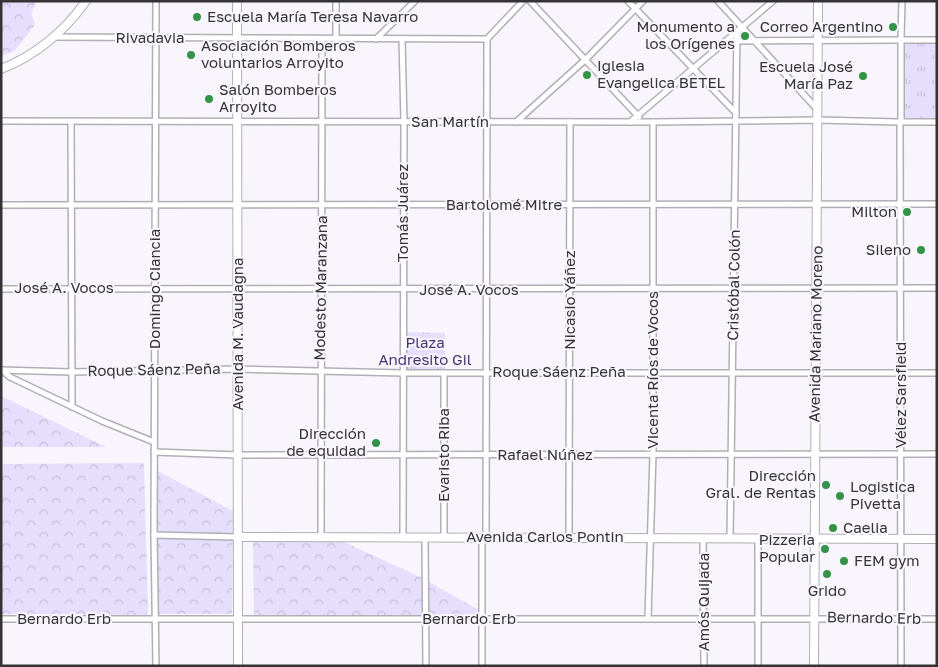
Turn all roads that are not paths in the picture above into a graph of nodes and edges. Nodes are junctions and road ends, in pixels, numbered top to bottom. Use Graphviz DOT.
graph roads {
  1 [pos="86,1"];
  2 [pos="156,1"];
  3 [pos="237,1"];
  4 [pos="336,1"];
  5 [pos="415,1"];
  6 [pos="523,1"];
  7 [pos="530,1"];
  8 [pos="628,1"];
  9 [pos="643,1"];
  10 [pos="718,1"];
  11 [pos="772,1"];
  12 [pos="818,1"];
  13 [pos="902,1"];
  14 [pos="635,9"];
  15 [pos="739,29"];
  16 [pos="53,37"];
  17 [pos="237,38"];
  18 [pos="156,39"];
  19 [pos="322,39"];
  20 [pos="336,39"];
  21 [pos="376,39"];
  22 [pos="402,39"];
  23 [pos="487,39"];
  24 [pos="901,40"];
  25 [pos="937,40"];
  26 [pos="725,41"];
  27 [pos="737,41"];
  28 [pos="755,41"];
  29 [pos="818,41"];
  30 [pos="585,60"];
  31 [pos="1,69"];
  32 [pos="693,69"];
  33 [pos="818,109"];
  34 [pos="736,113"];
  35 [pos="638,115"];
  36 [pos="818,120"];
  37 [pos="71,121"];
  38 [pos="156,121"];
  39 [pos="238,121"];
  40 [pos="1,122"];
  41 [pos="322,122"];
  42 [pos="404,122"];
  43 [pos="486,122"];
  44 [pos="516,122"];
  45 [pos="570,122"];
  46 [pos="629,122"];
  47 [pos="645,122"];
  48 [pos="653,122"];
  49 [pos="736,122"];
  50 [pos="901,122"];
  51 [pos="937,122"];
  52 [pos="156,204"];
  53 [pos="238,204"];
  54 [pos="653,204"];
  55 [pos="735,204"];
  56 [pos="818,204"];
  57 [pos="900,204"];
  58 [pos="937,204"];
  59 [pos="322,205"];
  60 [pos="404,205"];
  61 [pos="486,205"];
  62 [pos="570,205"];
  63 [pos="1,206"];
  64 [pos="71,206"];
  65 [pos="817,287"];
  66 [pos="902,287"];
  67 [pos="71,288"];
  68 [pos="156,288"];
  69 [pos="239,288"];
  70 [pos="654,288"];
  71 [pos="734,288"];
  72 [pos="937,288"];
  73 [pos="1,289"];
  74 [pos="321,289"];
  75 [pos="570,289"];
  76 [pos="403,290"];
  77 [pos="487,290"];
  78 [pos="238,369"];
  79 [pos="1,370"];
  80 [pos="155,370"];
  81 [pos="320,371"];
  82 [pos="71,372"];
  83 [pos="404,372"];
  84 [pos="444,372"];
  85 [pos="485,372"];
  86 [pos="570,372"];
  87 [pos="653,372"];
  88 [pos="732,372"];
  89 [pos="814,372"];
  90 [pos="902,372"];
  91 [pos="937,373"];
  92 [pos="72,407"];
  93 [pos="154,442"];
  94 [pos="154,452"];
  95 [pos="570,454"];
  96 [pos="653,454"];
  97 [pos="731,454"];
  98 [pos="814,454"];
  99 [pos="901,454"];
  100 [pos="937,454"];
  101 [pos="238,455"];
  102 [pos="320,455"];
  103 [pos="404,455"];
  104 [pos="444,455"];
  105 [pos="487,455"];
  106 [pos="154,535"];
  107 [pos="237,537"];
  108 [pos="321,537"];
  109 [pos="403,537"];
  110 [pos="425,537"];
  111 [pos="444,537"];
  112 [pos="485,537"];
  113 [pos="570,537"];
  114 [pos="651,537"];
  115 [pos="704,538"];
  116 [pos="758,538"];
  117 [pos="813,538"];
  118 [pos="730,539"];
  119 [pos="901,539"];
  120 [pos="937,539"];
  121 [pos="813,617"];
  122 [pos="648,618"];
  123 [pos="705,618"];
  124 [pos="758,618"];
  125 [pos="1,619"];
  126 [pos="155,619"];
  127 [pos="237,619"];
  128 [pos="426,619"];
  129 [pos="482,619"];
  130 [pos="901,619"];
  131 [pos="937,619"];
  132 [pos="156,666"];
  133 [pos="238,666"];
  134 [pos="426,666"];
  135 [pos="482,666"];
  136 [pos="704,666"];
  137 [pos="758,666"];
  138 [pos="814,666"];
  139 [pos="900,666"];
  1 -- 16 [label="main road"];
  2 -- 18 [label="street, Domingo Ciancia"];
  3 -- 17 [label="main road, Avenida M. Vaudagna"];
  4 -- 20 [label="street"];
  5 -- 21 [label="street"];
  6 -- 23 [label="street"];
  7 -- 30 [label="street"];
  8 -- 14 [label="street"];
  9 -- 14 [label="street"];
  10 -- 15 [label="street"];
  11 -- 15 [label="street"];
  12 -- 29 [label="main road, Avenida Mariano Moreno"];
  13 -- 24 [label="street, Vélez Sarsfield"];
  14 -- 30 [label="street"];
  14 -- 32 [label="street"];
  15 -- 26 [label="street"];
  15 -- 27 [label="street, Cristóbal Colón"];
  15 -- 28 [label="street"];
  16 -- 18 [label="street, Rivadavia"];
  16 -- 31 [label="main road"];
  17 -- 18 [label="street, Rivadavia"];
  17 -- 19 [label="street, Rivadavia"];
  17 -- 39 [label="main road, Avenida M. Vaudagna"];
  18 -- 38 [label="street, Domingo Ciancia"];
  19 -- 20 [label="street, Rivadavia"];
  19 -- 41 [label="street, Modesto Maranzana"];
  20 -- 21 [label="street, Rivadavia"];
  21 -- 22 [label="street, Rivadavia"];
  22 -- 23 [label="street, Rivadavia"];
  22 -- 42 [label="street, Tomás Juárez"];
  23 -- 43 [label="street"];
  24 -- 25 [label="street"];
  24 -- 29 [label="street"];
  24 -- 50 [label="street, Vélez Sarsfield"];
  26 -- 27 [label="street"];
  26 -- 32 [label="street"];
  27 -- 28 [label="street"];
  27 -- 34 [label="street, Cristóbal Colón"];
  28 -- 29 [label="street"];
  28 -- 33 [label="street"];
  29 -- 33 [label="main road, Avenida Mariano Moreno"];
  30 -- 35 [label="street"];
  30 -- 44 [label="street"];
  32 -- 34 [label="street"];
  32 -- 35 [label="street"];
  33 -- 36 [label="main road, Avenida Mariano Moreno"];
  34 -- 49 [label="street, Cristóbal Colón"];
  35 -- 46 [label="street"];
  35 -- 47 [label="street"];
  36 -- 49 [label="street, San Martín"];
  36 -- 50 [label="street, San Martín"];
  36 -- 56 [label="main road, Avenida Mariano Moreno"];
  37 -- 38 [label="street, San Martín"];
  37 -- 40 [label="street, San Martín"];
  37 -- 64 [label="street"];
  38 -- 39 [label="street, San Martín"];
  38 -- 52 [label="street, Domingo Ciancia"];
  39 -- 41 [label="street, San Martín"];
  39 -- 53 [label="main road, Avenida M. Vaudagna"];
  41 -- 42 [label="street, San Martín"];
  41 -- 59 [label="street, Modesto Maranzana"];
  42 -- 43 [label="street, San Martín"];
  42 -- 60 [label="street, Tomás Juárez"];
  43 -- 44 [label="street, San Martín"];
  43 -- 61 [label="street"];
  44 -- 45 [label="street, San Martín"];
  45 -- 46 [label="street, San Martín"];
  45 -- 62 [label="street, Nicasio Yáñez"];
  46 -- 47 [label="street, San Martín"];
  47 -- 48 [label="street, San Martín"];
  48 -- 49 [label="street, San Martín"];
  48 -- 54 [label="street, Vicenta Ríos de Vocos"];
  49 -- 55 [label="street, Cristóbal Colón"];
  50 -- 51 [label="street, San Martín"];
  50 -- 57 [label="street, Vélez Sarsfield"];
  52 -- 53 [label="street, Bartolomé Mitre"];
  52 -- 64 [label="street, Bartolomé Mitre"];
  52 -- 68 [label="street, Domingo Ciancia"];
  53 -- 59 [label="street, Bartolomé Mitre"];
  53 -- 69 [label="main road, Avenida M. Vaudagna"];
  54 -- 55 [label="street, Bartolomé Mitre"];
  54 -- 62 [label="street, Bartolomé Mitre"];
  54 -- 70 [label="street, Vicenta Ríos de Vocos"];
  55 -- 56 [label="street, Bartolomé Mitre"];
  55 -- 71 [label="street, Cristóbal Colón"];
  56 -- 57 [label="street, Bartolomé Mitre"];
  56 -- 65 [label="main road, Avenida Mariano Moreno"];
  57 -- 58 [label="street, Bartolomé Mitre"];
  57 -- 66 [label="street, Vélez Sarsfield"];
  59 -- 60 [label="street, Bartolomé Mitre"];
  59 -- 74 [label="street, Modesto Maranzana"];
  60 -- 61 [label="street, Bartolomé Mitre"];
  60 -- 76 [label="street, Tomás Juárez"];
  61 -- 62 [label="street, Bartolomé Mitre"];
  61 -- 77 [label="street"];
  62 -- 75 [label="street, Nicasio Yáñez"];
  63 -- 64 [label="street, Bartolomé Mitre"];
  64 -- 67 [label="street"];
  65 -- 66 [label="street, José A. Vocos"];
  65 -- 71 [label="street, José A. Vocos"];
  65 -- 89 [label="main road, Avenida Mariano Moreno"];
  66 -- 72 [label="street, José A. Vocos"];
  66 -- 90 [label="street, Vélez Sarsfield"];
  67 -- 68 [label="street, José A. Vocos"];
  67 -- 73 [label="street, José A. Vocos"];
  67 -- 82 [label="street"];
  68 -- 69 [label="street, José A. Vocos"];
  68 -- 80 [label="street, Domingo Ciancia"];
  69 -- 74 [label="street, José A. Vocos"];
  69 -- 78 [label="main road, Avenida M. Vaudagna"];
  70 -- 71 [label="street, José A. Vocos"];
  70 -- 75 [label="street, José A. Vocos"];
  70 -- 87 [label="street, Vicenta Ríos de Vocos"];
  71 -- 88 [label="street, Cristóbal Colón"];
  74 -- 76 [label="street, José A. Vocos"];
  74 -- 81 [label="street, Modesto Maranzana"];
  75 -- 77 [label="street, José A. Vocos"];
  75 -- 86 [label="street, Nicasio Yáñez"];
  76 -- 77 [label="street, José A. Vocos"];
  76 -- 83 [label="street, Tomás Juárez"];
  77 -- 85 [label="street"];
  78 -- 80 [label="street, Roque Sáenz Peña"];
  78 -- 81 [label="street, Roque Sáenz Peña"];
  78 -- 101 [label="main road, Avenida M. Vaudagna"];
  79 -- 82 [label="street, Roque Sáenz Peña"];
  79 -- 92 [label="street"];
  80 -- 82 [label="street, Roque Sáenz Peña"];
  80 -- 93 [label="street, Domingo Ciancia"];
  81 -- 83 [label="street, Roque Sáenz Peña"];
  81 -- 102 [label="street, Modesto Maranzana"];
  82 -- 92 [label="street"];
  83 -- 84 [label="street, Roque Sáenz Peña"];
  83 -- 103 [label="street, Tomás Juárez"];
  84 -- 85 [label="street, Roque Sáenz Peña"];
  84 -- 104 [label="street, Evaristo Riba"];
  85 -- 86 [label="street, Roque Sáenz Peña"];
  85 -- 105 [label="street"];
  86 -- 87 [label="street, Roque Sáenz Peña"];
  86 -- 95 [label="street, Nicasio Yáñez"];
  87 -- 88 [label="street, Roque Sáenz Peña"];
  87 -- 96 [label="street, Vicenta Ríos de Vocos"];
  88 -- 89 [label="street, Roque Sáenz Peña"];
  88 -- 97 [label="street, Cristóbal Colón"];
  89 -- 90 [label="street, Roque Sáenz Peña"];
  89 -- 98 [label="main road, Avenida Mariano Moreno"];
  90 -- 91 [label="street, Roque Sáenz Peña"];
  90 -- 99 [label="street, Vélez Sarsfield"];
  92 -- 93 [label="street"];
  93 -- 94 [label="street, Domingo Ciancia"];
  94 -- 101 [label="street, Rafael Núñez"];
  94 -- 106 [label="street, Domingo Ciancia"];
  95 -- 96 [label="street, Rafael Núñez"];
  95 -- 105 [label="street, Rafael Núñez"];
  95 -- 113 [label="street, Nicasio Yáñez"];
  96 -- 97 [label="street, Rafael Núñez"];
  96 -- 114 [label="street, Vicenta Ríos de Vocos"];
  97 -- 98 [label="street, Rafael Núñez"];
  97 -- 118 [label="street, Cristóbal Colón"];
  98 -- 99 [label="street, Rafael Núñez"];
  98 -- 117 [label="main road, Avenida Mariano Moreno"];
  99 -- 100 [label="street, Rafael Núñez"];
  99 -- 119 [label="street, Vélez Sarsfield"];
  101 -- 102 [label="street, Rafael Núñez"];
  101 -- 107 [label="main road, Avenida M. Vaudagna"];
  102 -- 103 [label="street, Rafael Núñez"];
  102 -- 108 [label="street, Modesto Maranzana"];
  103 -- 104 [label="street, Rafael Núñez"];
  103 -- 109 [label="street, Tomás Juárez"];
  104 -- 105 [label="street, Rafael Núñez"];
  104 -- 111 [label="street, Evaristo Riba"];
  105 -- 112 [label="street"];
  106 -- 107 [label="street, Avenida Carlos Pontin"];
  106 -- 126 [label="street, Domingo Ciancia"];
  107 -- 108 [label="main road, Avenida Carlos Pontin"];
  107 -- 127 [label="main road, Avenida M. Vaudagna"];
  108 -- 109 [label="main road, Avenida Carlos Pontin"];
  109 -- 110 [label="main road, Avenida Carlos Pontin"];
  110 -- 111 [label="main road, Avenida Carlos Pontin"];
  110 -- 128 [label="street"];
  111 -- 112 [label="main road, Avenida Carlos Pontin"];
  112 -- 113 [label="main road, Avenida Carlos Pontin"];
  112 -- 129 [label="street"];
  113 -- 114 [label="main road, Avenida Carlos Pontin"];
  114 -- 115 [label="main road, Avenida Carlos Pontin"];
  114 -- 122 [label="street, Vicenta Ríos de Vocos"];
  115 -- 118 [label="main road, Avenida Carlos Pontin"];
  115 -- 123 [label="street, Amós Quijada"];
  116 -- 117 [label="main road, Avenida Carlos Pontin"];
  116 -- 118 [label="main road, Avenida Carlos Pontin"];
  116 -- 124 [label="street"];
  117 -- 119 [label="main road, Avenida Carlos Pontin"];
  117 -- 121 [label="main road, Avenida Mariano Moreno"];
  119 -- 120 [label="main road, Avenida Carlos Pontin"];
  119 -- 130 [label="street, Vélez Sarsfield"];
  121 -- 124 [label="street, Bernardo Erb"];
  121 -- 130 [label="street, Bernardo Erb"];
  121 -- 138 [label="main road, Avenida Mariano Moreno"];
  122 -- 123 [label="street, Bernardo Erb"];
  122 -- 129 [label="street, Bernardo Erb"];
  123 -- 124 [label="street, Bernardo Erb"];
  123 -- 136 [label="street, Amós Quijada"];
  124 -- 137 [label="street"];
  125 -- 126 [label="street, Bernardo Erb"];
  126 -- 127 [label="street, Bernardo Erb"];
  126 -- 132 [label="street, Domingo Ciancia"];
  127 -- 128 [label="street, Bernardo Erb"];
  127 -- 133 [label="main road, Avenida M. Vaudagna"];
  128 -- 129 [label="street, Bernardo Erb"];
  128 -- 134 [label="street"];
  129 -- 135 [label="street"];
  130 -- 131 [label="street, Bernardo Erb"];
  130 -- 139 [label="street, Vélez Sarsfield"];
}
